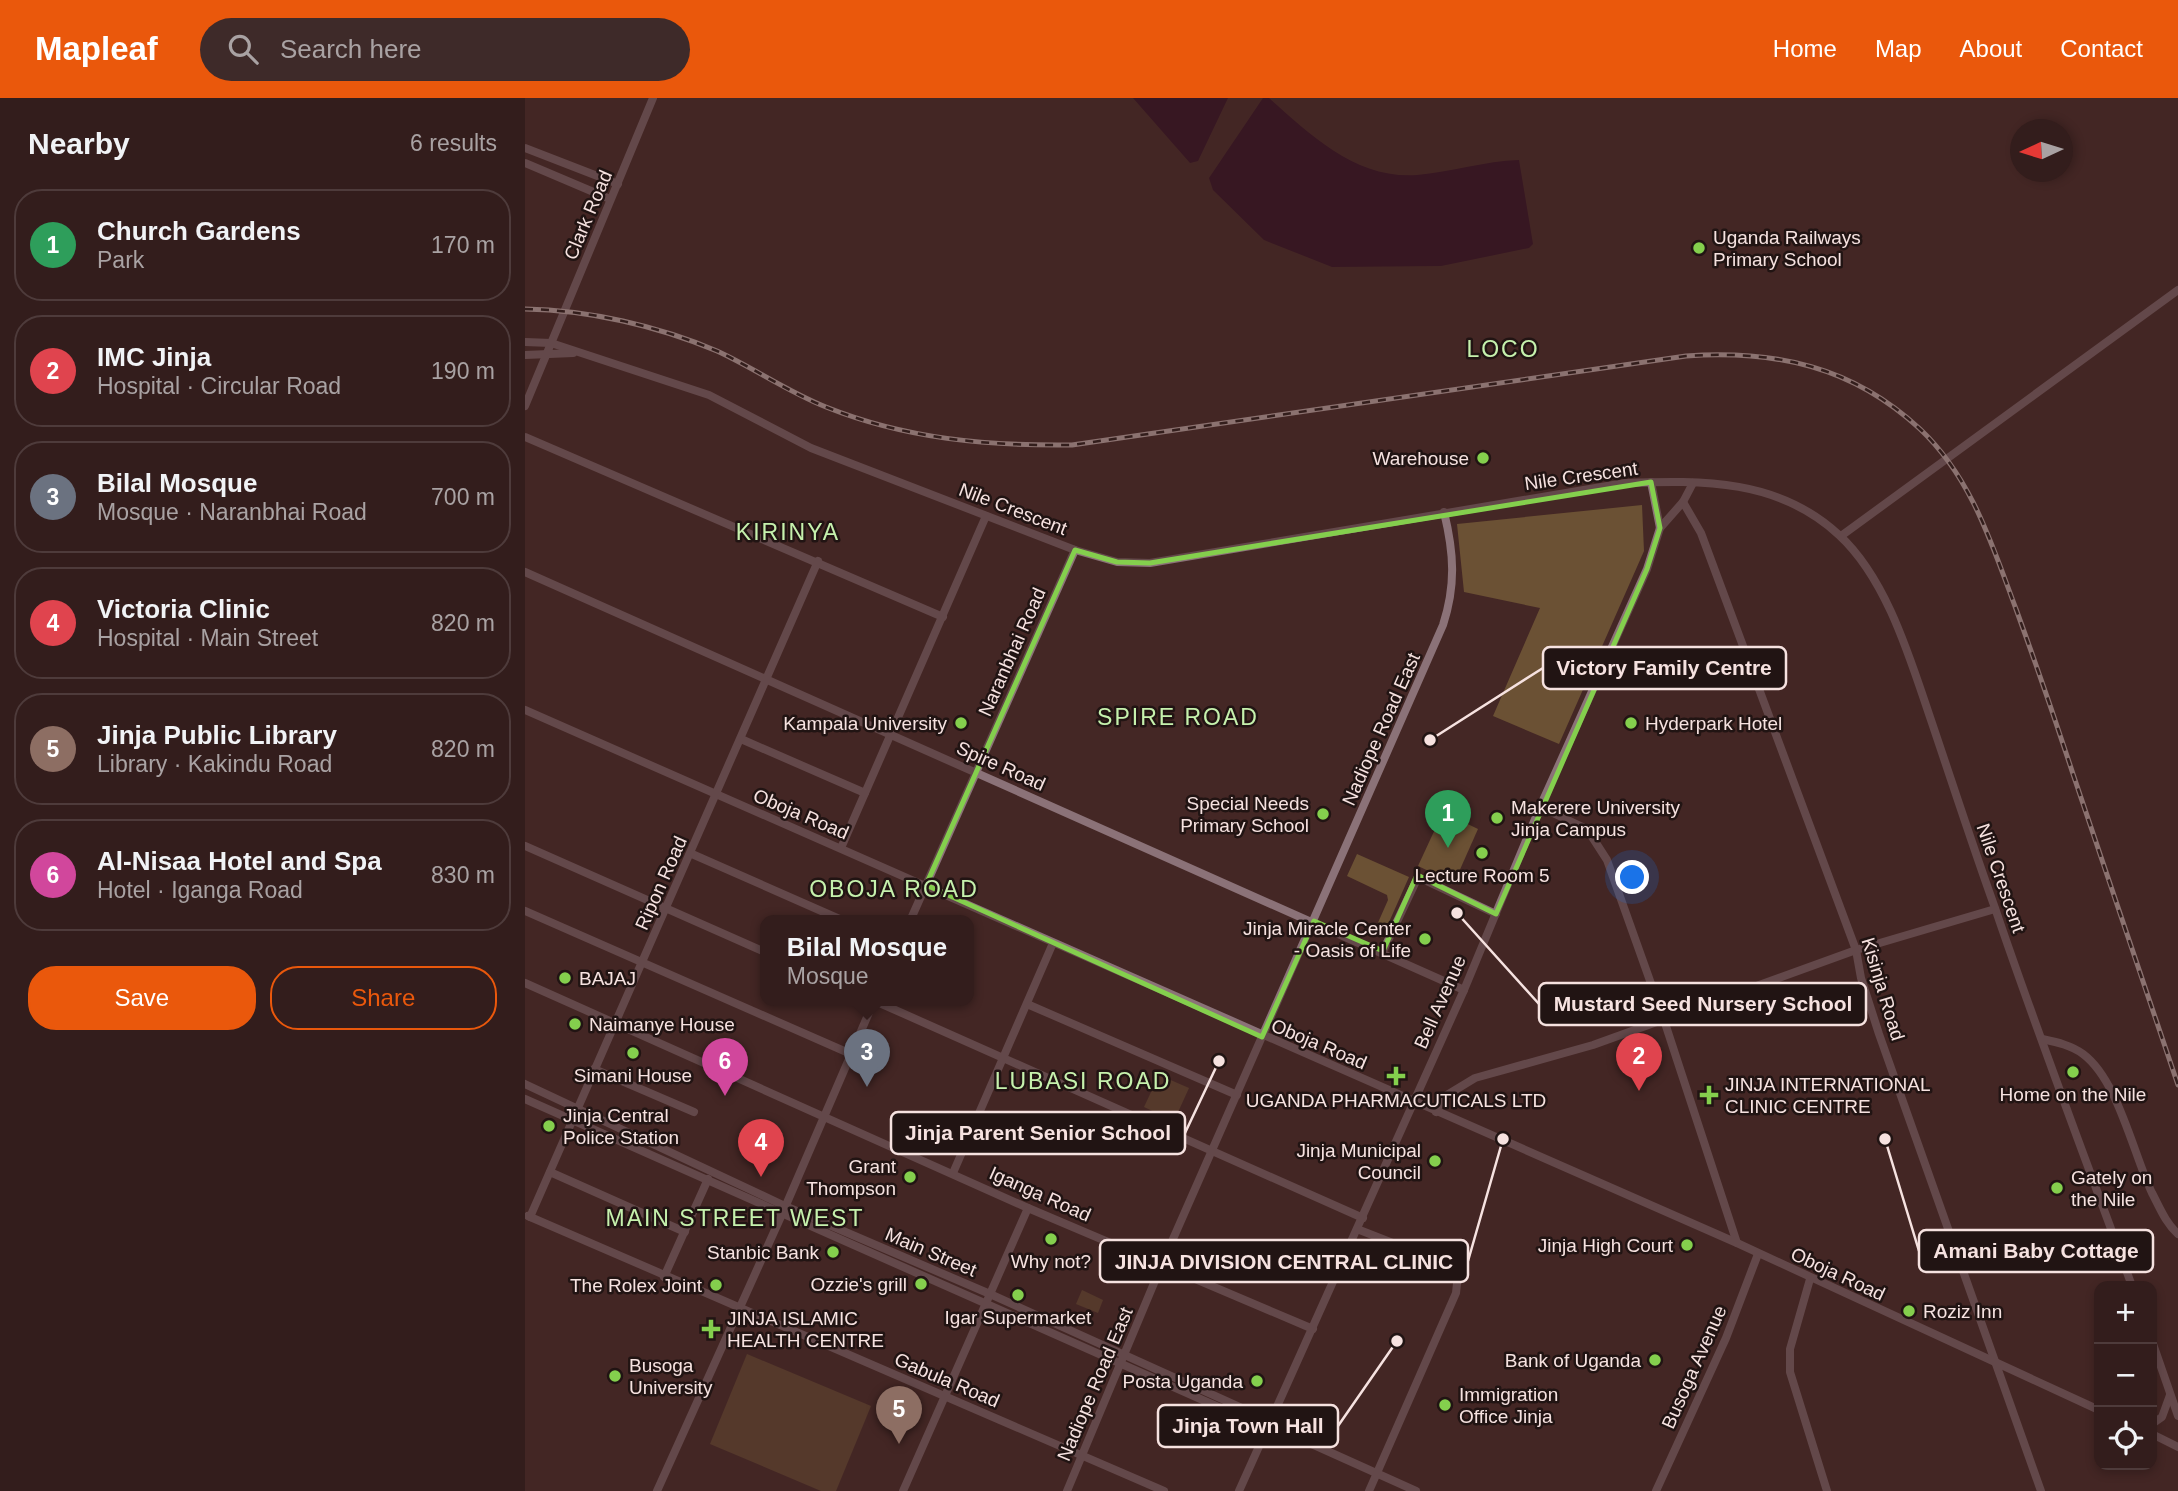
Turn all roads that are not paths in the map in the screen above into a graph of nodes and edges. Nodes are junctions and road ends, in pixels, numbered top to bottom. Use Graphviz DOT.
graph roads {
  1 [pos="653,98"];
  2 [pos="525,148"];
  3 [pos="525,163"];
  4 [pos="618,184"];
  5 [pos="610,199"];
  6 [pos="2178,290"];
  7 [pos="525,342"];
  8 [pos="551,344"];
  9 [pos="576,353"];
  10 [pos="525,355"];
  11 [pos="547,355"];
  12 [pos="525,406"];
  13 [pos="525,437"];
  14 [pos="1651,482"];
  15 [pos="1693,483"];
  16 [pos="1683,502"];
  17 [pos="1444,512"];
  18 [pos="986,516"];
  19 [pos="1660,528"];
  20 [pos="1841,536"];
  21 [pos="1075,550"];
  22 [pos="818,561"];
  23 [pos="525,572"];
  24 [pos="943,617"];
  25 [pos="767,678"];
  26 [pos="525,710"];
  27 [pos="891,735"];
  28 [pos="741,739"];
  29 [pos="976,772"];
  30 [pos="865,793"];
  31 [pos="716,796"];
  32 [pos="1540,807"];
  33 [pos="525,846"];
  34 [pos="841,848"];
  35 [pos="692,853"];
  36 [pos="926,885"];
  37 [pos="667,908"];
  38 [pos="1995,909"];
  39 [pos="525,911"];
  40 [pos="1496,914"];
  41 [pos="831,915"];
  42 [pos="913,915"];
  43 [pos="1314,921"];
  44 [pos="1053,943"];
  45 [pos="760,950"];
  46 [pos="1856,950"];
  47 [pos="1383,951"];
  48 [pos="642,963"];
  49 [pos="525,983"];
  50 [pos="1464,990"];
  51 [pos="1027,1004"];
  52 [pos="872,1006"];
  53 [pos="885,1006"];
  54 [pos="1664,1020"];
  55 [pos="614,1022"];
  56 [pos="1262,1037"];
  57 [pos="2042,1040"];
  58 [pos="851,1054"];
  59 [pos="1003,1059"];
  60 [pos="594,1069"];
  61 [pos="525,1084"];
  62 [pos="1237,1095"];
  63 [pos="525,1099"];
  64 [pos="1413,1102"];
  65 [pos="576,1110"];
  66 [pos="694,1112"];
  67 [pos="1436,1112"];
  68 [pos="824,1116"];
  69 [pos="572,1121"];
  70 [pos="1213,1153"];
  71 [pos="550,1172"];
  72 [pos="953,1173"];
  73 [pos="708,1179"];
  74 [pos="1028,1208"];
  75 [pos="784,1209"];
  76 [pos="528,1216"];
  77 [pos="1363,1217"];
  78 [pos="1357,1229"];
  79 [pos="685,1232"];
  80 [pos="2178,1234"];
  81 [pos="1737,1243"];
  82 [pos="1758,1254"];
  83 [pos="1162,1264"];
  84 [pos="664,1276"];
  85 [pos="1810,1279"];
  86 [pos="2130,1281"];
  87 [pos="990,1294"];
  88 [pos="986,1303"];
  89 [pos="738,1310"];
  90 [pos="1313,1329"];
  91 [pos="2153,1344"];
  92 [pos="1123,1358"];
  93 [pos="1996,1363"];
  94 [pos="2170,1392"];
  95 [pos="945,1396"];
  96 [pos="2095,1407"];
  97 [pos="2178,1416"];
  98 [pos="2157,1419"];
  99 [pos="1270,1425"];
  100 [pos="2157,1436"];
  101 [pos="2178,1447"];
  102 [pos="1083,1455"];
  103 [pos="1377,1474"];
  104 [pos="657,1491"];
  105 [pos="902,1491"];
  106 [pos="1067,1491"];
  107 [pos="1164,1491"];
  108 [pos="1239,1491"];
  109 [pos="1369,1491"];
  110 [pos="1416,1491"];
  111 [pos="1656,1491"];
  112 [pos="1827,1491"];
  113 [pos="2041,1491"];
  1 -- 4 [label="street, Clark Road"];
  2 -- 4 [label="street"];
  3 -- 5 [label="street"];
  4 -- 5 [label="street, Clark Road"];
  5 -- 8 [label="street, Clark Road"];
  6 -- 20 [label="street"];
  7 -- 8 [label="street, Nile Crescent"];
  8 -- 9 [label="street, Nile Crescent"];
  8 -- 11 [label="street, Clark Road"];
  9 -- 11 [label="street"];
  9 -- 18 [label="street, Nile Crescent"];
  10 -- 11 [label="street"];
  11 -- 12 [label="street, Clark Road"];
  13 -- 22 [label="street"];
  14 -- 15 [label="street, Nile Crescent"];
  14 -- 17 [label="street, Nile Crescent"];
  14 -- 19 [label="street, Bell Avenue"];
  15 -- 16 [label="street"];
  15 -- 20 [label="street, Nile Crescent"];
  16 -- 19 [label="street"];
  16 -- 46 [label="street, Kisinja Road"];
  17 -- 21 [label="street, Nile Crescent"];
  17 -- 43 [label="street, Nadiope Road East"];
  18 -- 21 [label="street, Nile Crescent"];
  18 -- 24 [label="street"];
  19 -- 32 [label="street, Bell Avenue"];
  20 -- 38 [label="street, Nile Crescent"];
  21 -- 29 [label="street, Naranbhai Road"];
  22 -- 24 [label="street"];
  22 -- 25 [label="street, Ripon Road"];
  23 -- 25 [label="street, Spire Road"];
  24 -- 27 [label="street"];
  25 -- 27 [label="street, Spire Road"];
  25 -- 28 [label="street, Ripon Road"];
  26 -- 31 [label="street, Oboja Road"];
  27 -- 29 [label="street, Spire Road"];
  27 -- 30 [label="street"];
  28 -- 30 [label="street"];
  28 -- 31 [label="street, Ripon Road"];
  29 -- 36 [label="street, Naranbhai Road"];
  29 -- 43 [label="street, Spire Road"];
  30 -- 34 [label="street"];
  31 -- 34 [label="street, Oboja Road"];
  31 -- 35 [label="street, Ripon Road"];
  32 -- 40 [label="street, Bell Avenue"];
  32 -- 54 [label="street"];
  33 -- 37 [label="street"];
  34 -- 36 [label="street, Oboja Road"];
  35 -- 37 [label="street, Ripon Road"];
  35 -- 41 [label="street"];
  36 -- 42 [label="street, Naranbhai Road"];
  36 -- 44 [label="street, Oboja Road"];
  37 -- 45 [label="street"];
  37 -- 48 [label="street, Ripon Road"];
  38 -- 46 [label="street"];
  38 -- 57 [label="street, Nile Crescent"];
  39 -- 48 [label="street"];
  40 -- 47 [label="street"];
  40 -- 50 [label="street, Bell Avenue"];
  43 -- 47 [label="street, Spire Road"];
  43 -- 56 [label="street, Nadiope Road East"];
  44 -- 51 [label="street"];
  44 -- 56 [label="street, Oboja Road"];
  46 -- 54 [label="street"];
  46 -- 93 [label="street, Kisinja Road"];
  47 -- 50 [label="street, Spire Road"];
  48 -- 55 [label="street, Ripon Road"];
  48 -- 58 [label="street"];
  49 -- 55 [label="street, Iganga Road"];
  50 -- 64 [label="street, Bell Avenue"];
  51 -- 59 [label="street"];
  51 -- 62 [label="street"];
  52 -- 58 [label="street"];
  53 -- 59 [label="street"];
  54 -- 67 [label="street"];
  54 -- 81 [label="street"];
  55 -- 60 [label="street, Ripon Road"];
  55 -- 68 [label="street, Iganga Road"];
  56 -- 62 [label="street, Nadiope Road East"];
  56 -- 64 [label="street, Oboja Road"];
  57 -- 80 [label="street"];
  57 -- 86 [label="street, Nile Crescent"];
  58 -- 68 [label="street"];
  59 -- 70 [label="street"];
  59 -- 72 [label="street"];
  60 -- 65 [label="street, Ripon Road"];
  60 -- 66 [label="street"];
  61 -- 65 [label="street, Main Street"];
  62 -- 70 [label="street, Nadiope Road East"];
  63 -- 69 [label="street, Main Street"];
  64 -- 67 [label="street, Oboja Road"];
  64 -- 77 [label="street, Bell Avenue"];
  65 -- 69 [label="street, Ripon Road"];
  65 -- 75 [label="street, Main Street"];
  67 -- 81 [label="street, Oboja Road"];
  68 -- 72 [label="street, Iganga Road"];
  68 -- 75 [label="street"];
  69 -- 71 [label="street, Ripon Road"];
  69 -- 73 [label="street, Main Street"];
  70 -- 77 [label="street"];
  70 -- 83 [label="street, Nadiope Road East"];
  71 -- 76 [label="street, Ripon Road"];
  71 -- 79 [label="street"];
  72 -- 74 [label="street, Iganga Road"];
  73 -- 75 [label="street, Main Street"];
  73 -- 79 [label="street"];
  74 -- 83 [label="street, Iganga Road"];
  74 -- 87 [label="street"];
  75 -- 87 [label="street, Main Street"];
  75 -- 88 [label="street, Main Street"];
  75 -- 89 [label="street"];
  76 -- 84 [label="street, Gabula Road"];
  77 -- 78 [label="street, Bell Avenue"];
  78 -- 90 [label="street, Bell Avenue"];
  78 -- 103 [label="street"];
  79 -- 84 [label="street"];
  81 -- 82 [label="street, Oboja Road"];
  82 -- 85 [label="street, Oboja Road"];
  82 -- 111 [label="street, Busoga Avenue"];
  83 -- 90 [label="street, Iganga Road"];
  83 -- 92 [label="street, Nadiope Road East"];
  84 -- 89 [label="street, Gabula Road"];
  85 -- 93 [label="street, Oboja Road"];
  85 -- 112 [label="street"];
  87 -- 88 [label="street"];
  87 -- 92 [label="street, Main Street"];
  88 -- 92 [label="street, Main Street"];
  88 -- 95 [label="street"];
  89 -- 95 [label="street, Gabula Road"];
  89 -- 104 [label="street"];
  90 -- 99 [label="street, Bell Avenue"];
  91 -- 94 [label="street"];
  92 -- 99 [label="street, Main Street"];
  92 -- 102 [label="street, Nadiope Road East"];
  93 -- 96 [label="street, Oboja Road"];
  93 -- 113 [label="street, Kisinja Road"];
  94 -- 97 [label="street"];
  94 -- 98 [label="street"];
  95 -- 102 [label="street, Gabula Road"];
  95 -- 105 [label="street"];
  99 -- 103 [label="street, Main Street"];
  99 -- 108 [label="street, Bell Avenue"];
  100 -- 101 [label="street"];
  102 -- 106 [label="street, Nadiope Road East"];
  102 -- 107 [label="street, Gabula Road"];
  103 -- 109 [label="street"];
  103 -- 110 [label="street, Main Street"];
}
